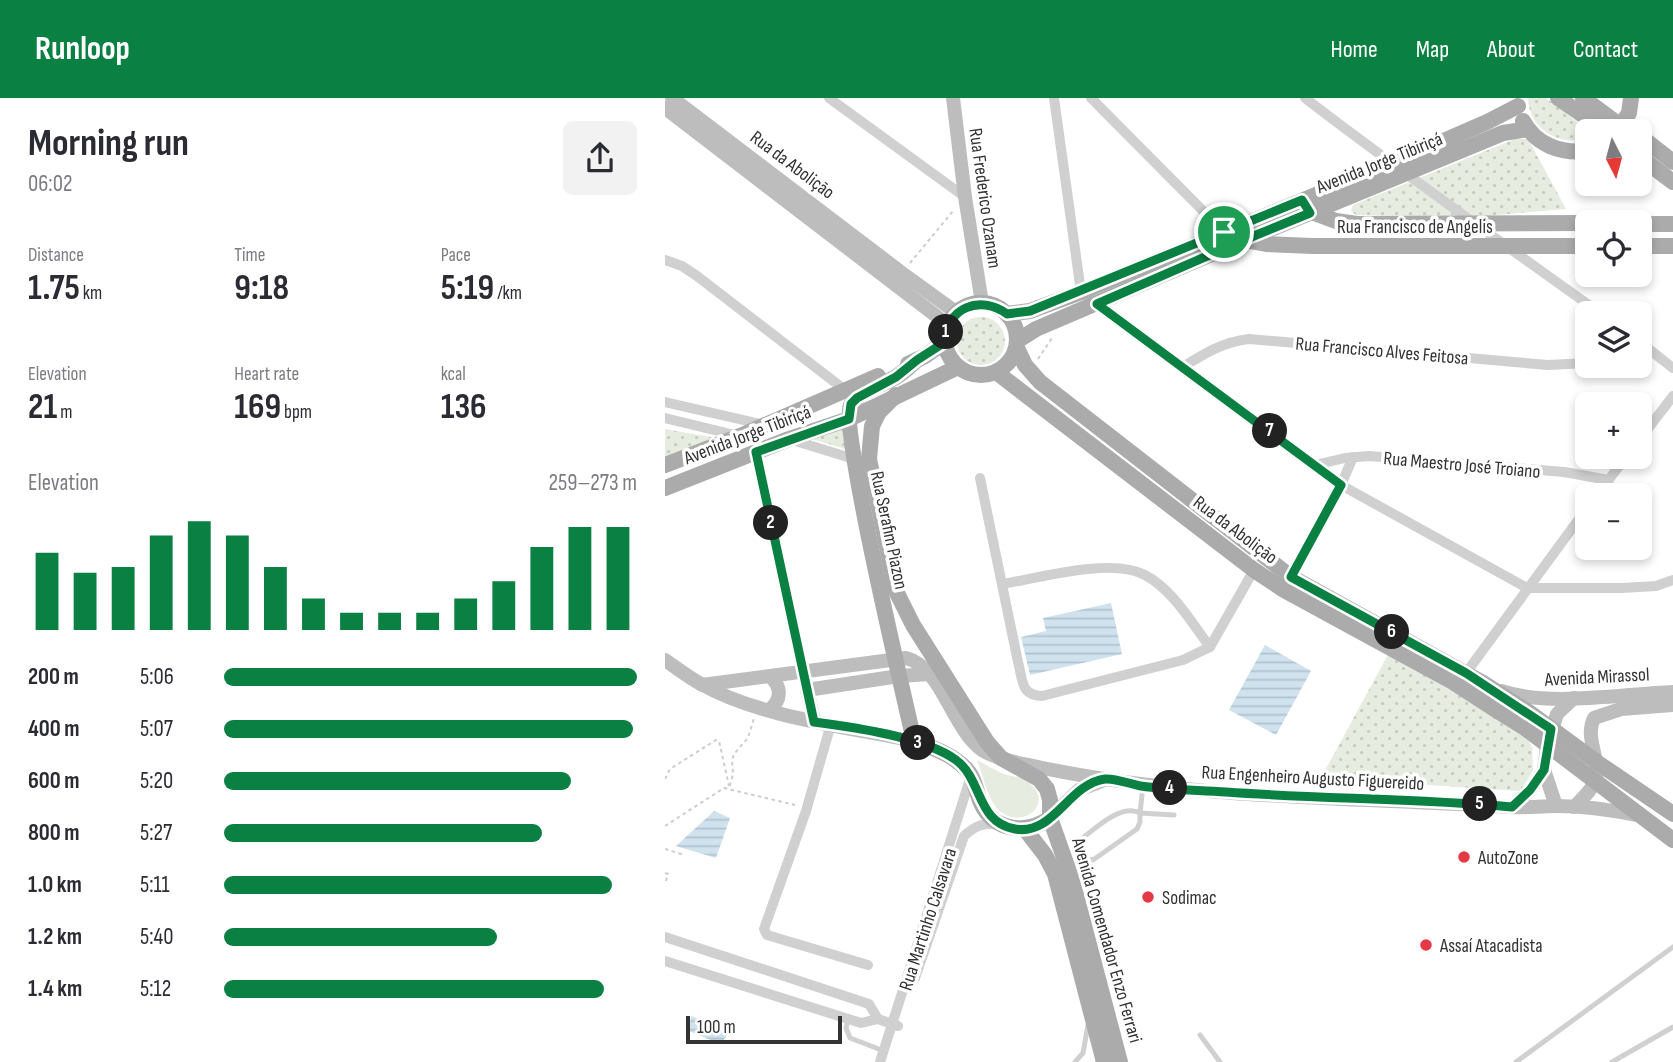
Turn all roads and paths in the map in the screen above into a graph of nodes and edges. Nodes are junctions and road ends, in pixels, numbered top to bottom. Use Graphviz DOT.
graph roads {
  1 [pos="672,98"];
  2 [pos="829,98"];
  3 [pos="953,98"];
  4 [pos="1054,98"];
  5 [pos="1091,98"];
  6 [pos="1305,98"];
  7 [pos="1558,98"];
  8 [pos="1583,98"];
  9 [pos="1631,98"];
  10 [pos="1518,102"];
  11 [pos="665,108"];
  12 [pos="1589,119"];
  13 [pos="1610,119"];
  14 [pos="1627,119"];
  15 [pos="1528,129"];
  16 [pos="1652,145"];
  17 [pos="1575,152"];
  18 [pos="1673,162"];
  19 [pos="1391,164"];
  20 [pos="1652,167"];
  21 [pos="1405,175"];
  22 [pos="1673,182"];
  23 [pos="965,197"];
  24 [pos="1343,200"];
  25 [pos="1306,207"];
  26 [pos="1477,223"];
  27 [pos="1357,224"];
  28 [pos="1575,224"];
  29 [pos="1652,224"];
  30 [pos="1673,224"];
  31 [pos="1224,232"];
  32 [pos="1244,240"];
  33 [pos="1575,246"];
  34 [pos="1652,246"];
  35 [pos="1673,246"];
  36 [pos="1507,247"];
  37 [pos="665,260"];
  38 [pos="902,273"];
  39 [pos="1081,292"];
  40 [pos="1583,301"];
  41 [pos="982,303"];
  42 [pos="1097,304"];
  43 [pos="1007,314"];
  44 [pos="1065,317"];
  45 [pos="953,319"];
  46 [pos="945,342"];
  47 [pos="1017,345"];
  48 [pos="1652,351"];
  49 [pos="917,360"];
  50 [pos="1575,364"];
  51 [pos="958,367"];
  52 [pos="1183,367"];
  53 [pos="1673,368"];
  54 [pos="996,372"];
  55 [pos="1031,372"];
  56 [pos="845,390"];
  57 [pos="896,395"];
  58 [pos="1673,396"];
  59 [pos="665,402"];
  60 [pos="665,418"];
  61 [pos="849,419"];
  62 [pos="1652,423"];
  63 [pos="766,425"];
  64 [pos="740,436"];
  65 [pos="789,439"];
  66 [pos="756,452"];
  67 [pos="1353,457"];
  68 [pos="854,460"];
  69 [pos="665,465"];
  70 [pos="1315,465"];
  71 [pos="1617,469"];
  72 [pos="980,478"];
  73 [pos="1609,480"];
  74 [pos="1607,483"];
  75 [pos="1341,485"];
  76 [pos="665,488"];
  77 [pos="1575,524"];
  78 [pos="1258,563"];
  79 [pos="1673,580"];
  80 [pos="1287,583"];
  81 [pos="1002,584"];
  82 [pos="1527,589"];
  83 [pos="1210,646"];
  84 [pos="896,658"];
  85 [pos="665,660"];
  86 [pos="802,672"];
  87 [pos="1466,673"];
  88 [pos="929,674"];
  89 [pos="899,676"];
  90 [pos="763,677"];
  91 [pos="1483,683"];
  92 [pos="702,685"];
  93 [pos="807,690"];
  94 [pos="1673,692"];
  95 [pos="1576,697"];
  96 [pos="1673,705"];
  97 [pos="763,708"];
  98 [pos="814,722"];
  99 [pos="831,724"];
  100 [pos="1551,729"];
  101 [pos="914,741"];
  102 [pos="1548,746"];
  103 [pos="1001,758"];
  104 [pos="1598,763"];
  105 [pos="1544,770"];
  106 [pos="972,776"];
  107 [pos="1618,776"];
  108 [pos="665,779"];
  109 [pos="1105,779"];
  110 [pos="1595,782"];
  111 [pos="1143,786"];
  112 [pos="730,787"];
  113 [pos="795,805"];
  114 [pos="1556,806"];
  115 [pos="1512,807"];
  116 [pos="1574,807"];
  117 [pos="1140,813"];
  118 [pos="1673,814"];
  119 [pos="1174,815"];
  120 [pos="1643,817"];
  121 [pos="1050,818"];
  122 [pos="1673,821"];
  123 [pos="1001,824"];
  124 [pos="665,827"];
  125 [pos="1025,829"];
  126 [pos="1673,840"];
  127 [pos="665,849"];
  128 [pos="684,855"];
  129 [pos="665,873"];
  130 [pos="665,884"];
  131 [pos="665,937"];
  132 [pos="1673,947"];
  133 [pos="665,961"];
  134 [pos="868,965"];
  135 [pos="1081,974"];
  136 [pos="848,1019"];
  137 [pos="878,1019"];
  138 [pos="897,1026"];
  139 [pos="1673,1027"];
  140 [pos="1200,1035"];
  141 [pos="884,1051"];
  142 [pos="880,1062"];
  143 [pos="887,1062"];
  144 [pos="1075,1062"];
  145 [pos="1104,1062"];
  146 [pos="1120,1062"];
  147 [pos="1220,1062"];
  148 [pos="1516,1062"];
  149 [pos="1612,1062"];
  1 -- 38 [label="main road, Rua da Abolição"];
  2 -- 23 [label="street"];
  3 -- 23 [label="main road, Rua Frederico Ozanam"];
  4 -- 39 [label="street"];
  5 -- 31 [label="street"];
  6 -- 19 [label="street"];
  7 -- 12 [label="main road"];
  8 -- 13 [label="main road"];
  9 -- 14 [label="main road"];
  10 -- 15 [label="main road, Avenida Jorge Tibiriçá"];
  10 -- 19 [label="main road, Avenida Jorge Tibiriçá"];
  11 -- 45 [label="main road, Rua da Abolição"];
  15 -- 17 [label="main road"];
  15 -- 21 [label="main road, Avenida Jorge Tibiriçá"];
  16 -- 18 [label="main road"];
  19 -- 21 [label="street"];
  19 -- 25 [label="main road, Avenida Jorge Tibiriçá"];
  20 -- 22 [label="main road"];
  21 -- 24 [label="main road, Avenida Jorge Tibiriçá"];
  21 -- 26 [label="street"];
  23 -- 38 [label="path"];
  23 -- 41 [label="main road, Rua Frederico Ozanam"];
  24 -- 25 [label="main road, Avenida Jorge Tibiriçá"];
  24 -- 27 [label="main road"];
  25 -- 27 [label="main road, Rua Francisco de Angelis"];
  25 -- 31 [label="main road, Avenida Jorge Tibiriçá"];
  25 -- 32 [label="main road, Avenida Jorge Tibiriçá"];
  26 -- 27 [label="main road, Rua Francisco de Angelis"];
  26 -- 28 [label="main road, Rua Francisco de Angelis"];
  26 -- 36 [label="street"];
  29 -- 30 [label="main road"];
  31 -- 39 [label="main road, Avenida Jorge Tibiriçá"];
  32 -- 36 [label="main road, Rua Francisco de Angelis"];
  32 -- 42 [label="main road, Avenida Jorge Tibiriçá"];
  33 -- 36 [label="main road, Rua Francisco de Angelis"];
  34 -- 35 [label="main road"];
  36 -- 40 [label="street"];
  37 -- 56 [label="street"];
  38 -- 45 [label="main road, Rua da Abolição"];
  39 -- 42 [label="street"];
  39 -- 43 [label="main road, Avenida Jorge Tibiriçá"];
  41 -- 43 [label="main road"];
  41 -- 45 [label="main road"];
  42 -- 44 [label="main road, Avenida Jorge Tibiriçá"];
  42 -- 52 [label="street"];
  43 -- 47 [label="main road"];
  44 -- 47 [label="main road, Avenida Jorge Tibiriçá"];
  44 -- 55 [label="path"];
  45 -- 46 [label="main road"];
  46 -- 49 [label="main road, Avenida Jorge Tibiriçá"];
  46 -- 51 [label="main road"];
  47 -- 54 [label="main road"];
  47 -- 55 [label="main road, Rua da Abolição"];
  48 -- 53 [label="street"];
  49 -- 56 [label="main road, Avenida Jorge Tibiriçá"];
  49 -- 61 [label="main road"];
  50 -- 52 [label="street, Rua Francisco Alves Feitosa"];
  51 -- 54 [label="main road"];
  51 -- 57 [label="main road, Avenida Jorge Tibiriçá"];
  52 -- 70 [label="street"];
  54 -- 78 [label="main road, Rua da Abolição"];
  55 -- 78 [label="main road, Rua da Abolição"];
  56 -- 63 [label="main road, Avenida Jorge Tibiriçá"];
  57 -- 61 [label="main road, Avenida Jorge Tibiriçá"];
  57 -- 103 [label="main road, Avenida Comendador Enzo Ferrari"];
  58 -- 62 [label="street"];
  59 -- 63 [label="street"];
  60 -- 64 [label="street"];
  61 -- 65 [label="main road, Avenida Jorge Tibiriçá"];
  61 -- 68 [label="main road, Rua Serafim Piazon"];
  63 -- 64 [label="main road, Avenida Jorge Tibiriçá"];
  64 -- 69 [label="main road, Avenida Jorge Tibiriçá"];
  65 -- 66 [label="main road, Avenida Jorge Tibiriçá"];
  65 -- 68 [label="street"];
  66 -- 76 [label="main road, Avenida Jorge Tibiriçá"];
  66 -- 86 [label="street"];
  67 -- 70 [label="street, Rua Maestro José Troiano"];
  67 -- 73 [label="street, Rua Maestro José Troiano"];
  67 -- 75 [label="street"];
  68 -- 84 [label="main road, Rua Serafim Piazon"];
  70 -- 75 [label="street"];
  71 -- 73 [label="street"];
  72 -- 81 [label="street"];
  73 -- 74 [label="street"];
  75 -- 80 [label="street"];
  75 -- 82 [label="street"];
  77 -- 82 [label="street"];
  78 -- 80 [label="main road, Rua da Abolição"];
  78 -- 83 [label="street"];
  79 -- 82 [label="street"];
  80 -- 87 [label="main road, Rua da Abolição"];
  80 -- 102 [label="main road, Rua da Abolição"];
  81 -- 83 [label="street"];
  81 -- 83 [label="street"];
  82 -- 87 [label="street"];
  84 -- 86 [label="main road"];
  84 -- 88 [label="main road, Rua Engenheiro Augusto Figuereido"];
  84 -- 89 [label="main road, Rua Serafim Piazon"];
  85 -- 92 [label="main road"];
  86 -- 90 [label="main road"];
  86 -- 93 [label="street"];
  87 -- 91 [label="main road, Rua da Abolição"];
  88 -- 89 [label="main road"];
  88 -- 103 [label="main road, Rua Engenheiro Augusto Figuereido"];
  89 -- 93 [label="main road"];
  89 -- 101 [label="main road, Rua Serafim Piazon"];
  90 -- 92 [label="main road"];
  90 -- 97 [label="main road"];
  90 -- 97 [label="main road"];
  91 -- 95 [label="main road, Avenida Mirassol"];
  91 -- 100 [label="main road, Rua da Abolição"];
  92 -- 97 [label="main road"];
  93 -- 98 [label="main road"];
  94 -- 95 [label="main road, Avenida Mirassol"];
  95 -- 100 [label="main road"];
  96 -- 104 [label="main road, Avenida Mirassol"];
  97 -- 98 [label="main road"];
  97 -- 112 [label="path"];
  98 -- 99 [label="main road"];
  99 -- 101 [label="main road"];
  99 -- 134 [label="street"];
  100 -- 102 [label="main road"];
  100 -- 104 [label="main road, Rua da Abolição"];
  101 -- 106 [label="main road"];
  102 -- 105 [label="main road"];
  102 -- 110 [label="main road, Rua da Abolição"];
  103 -- 109 [label="main road, Rua Engenheiro Augusto Figuereido"];
  103 -- 121 [label="main road, Avenida Comendador Enzo Ferrari"];
  104 -- 107 [label="main road, Rua da Abolição"];
  104 -- 110 [label="main road, Avenida Mirassol"];
  105 -- 114 [label="main road"];
  105 -- 115 [label="main road"];
  106 -- 123 [label="main road"];
  106 -- 138 [label="street, Rua Martinho Calsavara"];
  107 -- 118 [label="main road, Rua da Abolição"];
  107 -- 122 [label="main road"];
  108 -- 112 [label="path"];
  109 -- 111 [label="main road, Rua Engenheiro Augusto Figuereido"];
  109 -- 121 [label="main road"];
  110 -- 116 [label="main road"];
  110 -- 120 [label="main road, Rua da Abolição"];
  111 -- 115 [label="main road, Rua Engenheiro Augusto Figuereido"];
  111 -- 117 [label="lane"];
  112 -- 113 [label="path"];
  112 -- 124 [label="path"];
  114 -- 115 [label="main road, Rua Engenheiro Augusto Figuereido"];
  114 -- 116 [label="main road, Rua Engenheiro Augusto Figuereido"];
  116 -- 120 [label="main road, Rua Engenheiro Augusto Figuereido"];
  117 -- 117 [label="lane"];
  117 -- 119 [label="lane"];
  120 -- 126 [label="main road, Rua da Abolição"];
  121 -- 125 [label="main road"];
  121 -- 146 [label="main road, Avenida Comendador Enzo Ferrari"];
  123 -- 125 [label="main road"];
  123 -- 138 [label="street, Rua Martinho Calsavara"];
  125 -- 135 [label="main road, Avenida Comendador Enzo Ferrari"];
  127 -- 128 [label="path"];
  129 -- 130 [label="path"];
  131 -- 137 [label="street"];
  132 -- 148 [label="lane"];
  133 -- 136 [label="street"];
  135 -- 144 [label="lane"];
  135 -- 145 [label="main road, Avenida Comendador Enzo Ferrari"];
  136 -- 137 [label="street"];
  136 -- 141 [label="lane"];
  137 -- 138 [label="street"];
  138 -- 141 [label="street, Rua Martinho Calsavara"];
  138 -- 143 [label="street, Rua Martinho Calsavara"];
  139 -- 149 [label="lane"];
  140 -- 147 [label="lane"];
  141 -- 142 [label="street, Rua Martinho Calsavara"];
}
